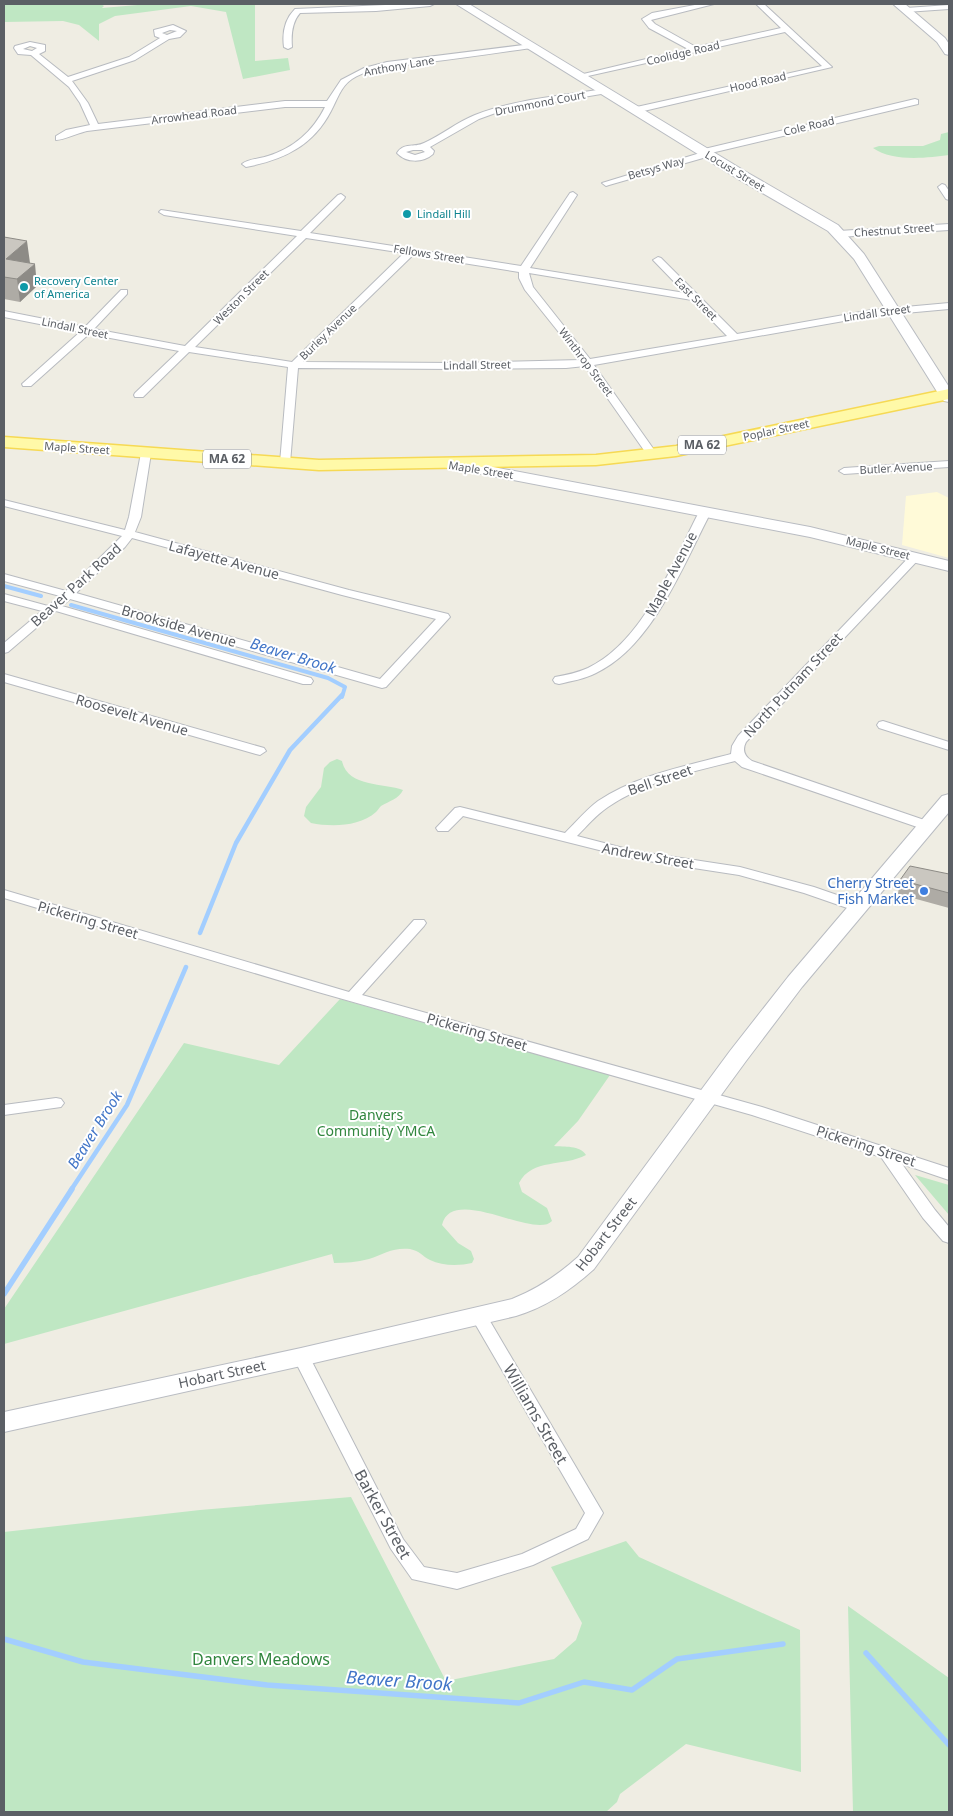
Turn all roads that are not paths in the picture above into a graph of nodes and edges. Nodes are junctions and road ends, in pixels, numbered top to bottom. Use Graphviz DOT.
graph roads {
  1 [pos="430,4"];
  2 [pos="462,4"];
  3 [pos="710,4"];
  4 [pos="760,4"];
  5 [pos="902,7"];
  6 [pos="949,7"];
  7 [pos="787,30"];
  8 [pos="166,36"];
  9 [pos="531,46"];
  10 [pos="288,47"];
  11 [pos="695,50"];
  12 [pos="949,52"];
  13 [pos="33,53"];
  14 [pos="579,76"];
  15 [pos="66,80"];
  16 [pos="604,91"];
  17 [pos="914,102"];
  18 [pos="330,104"];
  19 [pos="635,110"];
  20 [pos="95,127"];
  21 [pos="59,138"];
  22 [pos="424,147"];
  23 [pos="705,153"];
  24 [pos="246,164"];
  25 [pos="606,183"];
  26 [pos="942,187"];
  27 [pos="573,195"];
  28 [pos="341,197"];
  29 [pos="949,197"];
  30 [pos="164,212"];
  31 [pos="949,227"];
  32 [pos="303,234"];
  33 [pos="839,234"];
  34 [pos="412,252"];
  35 [pos="658,260"];
  36 [pos="524,269"];
  37 [pos="124,292"];
  38 [pos="694,297"];
  39 [pos="949,306"];
  40 [pos="892,310"];
  41 [pos="4,314"];
  42 [pos="87,331"];
  43 [pos="735,338"];
  44 [pos="186,349"];
  45 [pos="588,363"];
  46 [pos="294,365"];
  47 [pos="27,384"];
  48 [pos="139,395"];
  49 [pos="949,396"];
  50 [pos="4,442"];
  51 [pos="146,453"];
  52 [pos="652,454"];
  53 [pos="558,462"];
  54 [pos="285,463"];
  55 [pos="452,464"];
  56 [pos="949,464"];
  57 [pos="844,471"];
  58 [pos="547,482"];
  59 [pos="4,503"];
  60 [pos="705,512"];
  61 [pos="129,534"];
  62 [pos="914,557"];
  63 [pos="949,566"];
  64 [pos="4,577"];
  65 [pos="68,595"];
  66 [pos="4,597"];
  67 [pos="52,609"];
  68 [pos="4,649"];
  69 [pos="4,678"];
  70 [pos="559,680"];
  71 [pos="307,681"];
  72 [pos="382,684"];
  73 [pos="883,725"];
  74 [pos="949,746"];
  75 [pos="260,751"];
  76 [pos="738,756"];
  77 [pos="949,800"];
  78 [pos="928,826"];
  79 [pos="443,828"];
  80 [pos="567,839"];
  81 [pos="4,894"];
  82 [pos="858,907"];
  83 [pos="419,923"];
  84 [pos="352,996"];
  85 [pos="708,1097"];
  86 [pos="56,1102"];
  87 [pos="4,1110"];
  88 [pos="886,1153"];
  89 [pos="949,1174"];
  90 [pos="949,1237"];
  91 [pos="478,1315"];
  92 [pos="301,1357"];
  93 [pos="4,1422"];
  94 [pos="594,1513"];
  1 -- 10 [label="street"];
  2 -- 9 [label="main road, Locust Street"];
  3 -- 11 [label="street"];
  4 -- 7 [label="street"];
  5 -- 6 [label="street"];
  5 -- 12 [label="main road"];
  7 -- 11 [label="street, Coolidge Road"];
  7 -- 19 [label="street, Hood Road"];
  8 -- 15 [label="street"];
  9 -- 14 [label="main road, Locust Street"];
  9 -- 18 [label="street, Anthony Lane"];
  11 -- 14 [label="street, Coolidge Road"];
  13 -- 15 [label="street"];
  14 -- 16 [label="main road, Locust Street"];
  15 -- 20 [label="street"];
  16 -- 19 [label="main road, Locust Street"];
  16 -- 22 [label="street, Drummond Court"];
  17 -- 23 [label="street, Cole Road"];
  18 -- 20 [label="street, Arrowhead Road"];
  18 -- 24 [label="street, Anthony Lane"];
  19 -- 23 [label="main road, Locust Street"];
  20 -- 21 [label="street, Arrowhead Road"];
  23 -- 25 [label="street, Betsys Way"];
  23 -- 33 [label="main road, Locust Street"];
  26 -- 29 [label="street"];
  27 -- 36 [label="street"];
  28 -- 32 [label="street, Weston Street"];
  30 -- 32 [label="street, Fellows Street"];
  31 -- 33 [label="street, Chestnut Street"];
  32 -- 34 [label="street, Fellows Street"];
  32 -- 44 [label="street, Weston Street"];
  33 -- 40 [label="main road, Locust Street"];
  34 -- 36 [label="street, Fellows Street"];
  34 -- 46 [label="street, Burley Avenue"];
  35 -- 38 [label="street, East Street"];
  36 -- 38 [label="street, Fellows Street"];
  36 -- 45 [label="street, Winthrop Street"];
  37 -- 42 [label="street"];
  38 -- 43 [label="street, East Street"];
  39 -- 40 [label="street, Lindall Street"];
  40 -- 43 [label="street, Lindall Street"];
  40 -- 49 [label="main road, Locust Street"];
  41 -- 42 [label="street, Lindall Street"];
  42 -- 44 [label="street, Lindall Street"];
  42 -- 47 [label="street"];
  43 -- 45 [label="street, Lindall Street"];
  44 -- 46 [label="street, Lindall Street"];
  44 -- 48 [label="street, Weston Street"];
  45 -- 46 [label="street, Lindall Street"];
  45 -- 52 [label="street, Winthrop Street"];
  46 -- 54 [label="street, Burley Avenue"];
  49 -- 52 [label="main road, Poplar Street / MA 62"];
  50 -- 51 [label="main road, Maple Street / MA 62"];
  51 -- 54 [label="main road, Maple Street / MA 62"];
  51 -- 61 [label="street, Beaver Park Road"];
  52 -- 53 [label="main road, Poplar Street / MA 62"];
  53 -- 55 [label="main road, Poplar Street / MA 62"];
  53 -- 58 [label="main road"];
  54 -- 55 [label="main road, Maple Street / MA 62"];
  55 -- 58 [label="main road, Maple Street"];
  56 -- 57 [label="street, Butler Avenue"];
  58 -- 60 [label="main road, Maple Street"];
  59 -- 61 [label="street, Lafayette Avenue"];
  60 -- 62 [label="main road, Maple Street"];
  60 -- 70 [label="street, Maple Avenue"];
  61 -- 65 [label="street, Beaver Park Road"];
  61 -- 72 [label="street, Lafayette Avenue"];
  62 -- 63 [label="main road, Maple Street"];
  62 -- 76 [label="street, North Putnam Street"];
  64 -- 65 [label="street, Brookside Avenue"];
  65 -- 67 [label="street, Beaver Park Road"];
  65 -- 72 [label="street, Brookside Avenue"];
  66 -- 67 [label="street, Brookside Avenue"];
  67 -- 68 [label="street, Beaver Park Road"];
  67 -- 71 [label="street, Brookside Avenue"];
  69 -- 75 [label="street, Roosevelt Avenue"];
  73 -- 74 [label="street"];
  76 -- 78 [label="street"];
  76 -- 80 [label="street, Bell Street"];
  77 -- 78 [label="main road, Hobart Street"];
  78 -- 82 [label="main road, Hobart Street"];
  79 -- 80 [label="street, Andrew Street"];
  80 -- 82 [label="street, Andrew Street"];
  81 -- 84 [label="street, Pickering Street"];
  82 -- 85 [label="main road, Hobart Street"];
  83 -- 84 [label="street"];
  84 -- 85 [label="street, Pickering Street"];
  85 -- 88 [label="street, Pickering Street"];
  85 -- 91 [label="main road, Hobart Street"];
  86 -- 87 [label="street"];
  88 -- 89 [label="street, Pickering Street"];
  88 -- 90 [label="street"];
  91 -- 92 [label="main road, Hobart Street"];
  91 -- 94 [label="street, Williams Street"];
  92 -- 93 [label="main road, Hobart Street"];
  92 -- 94 [label="street, Barker Street"];
}
